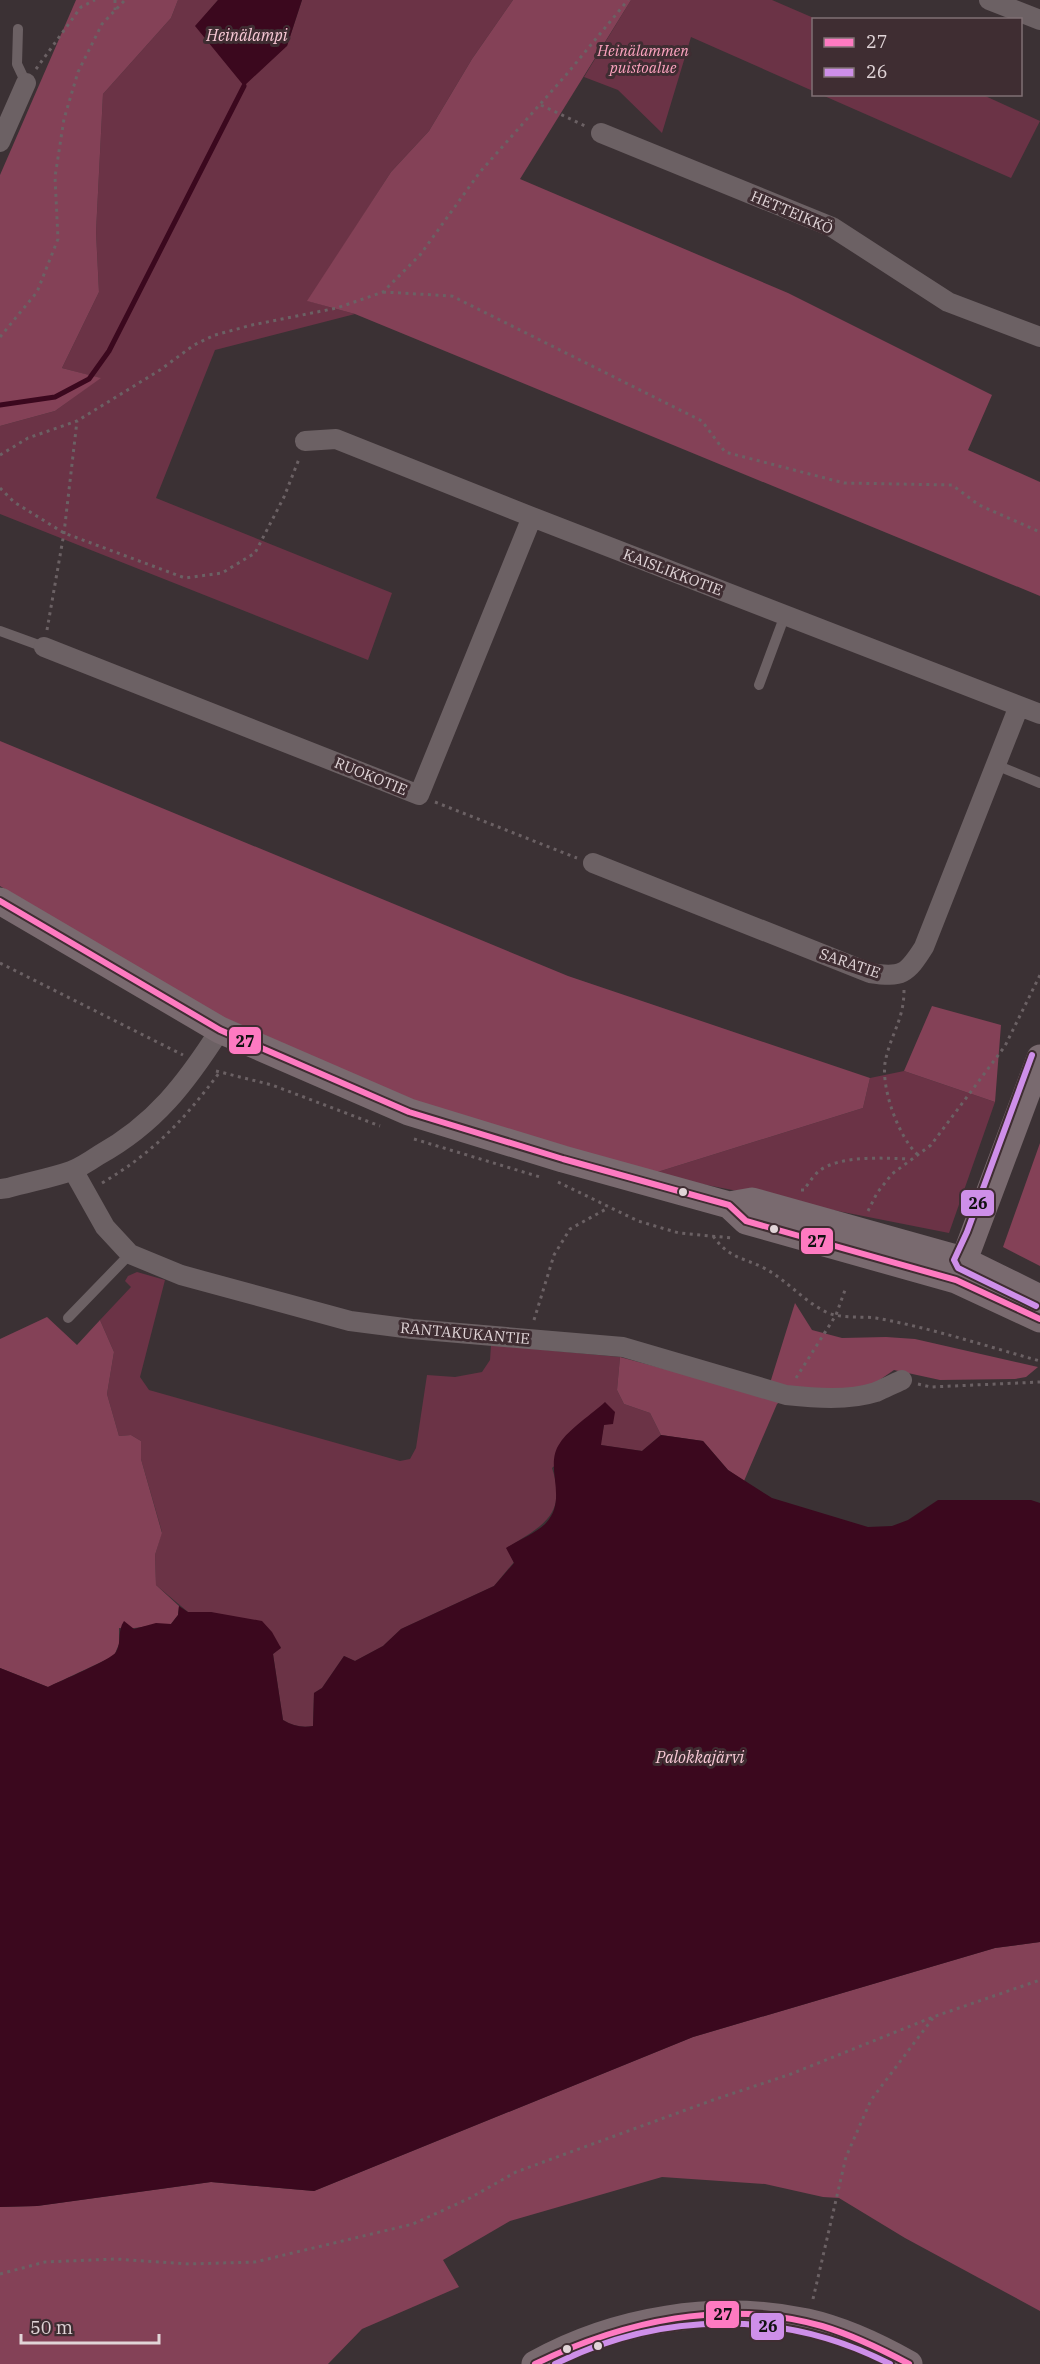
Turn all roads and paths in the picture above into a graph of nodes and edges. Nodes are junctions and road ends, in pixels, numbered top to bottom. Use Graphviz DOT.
graph roads {
  1 [pos="95,0"];
  2 [pos="115,0"];
  3 [pos="125,0"];
  4 [pos="628,0"];
  5 [pos="989,0"];
  6 [pos="115,10"];
  7 [pos="1040,20"];
  8 [pos="18,30"];
  9 [pos="26,82"];
  10 [pos="541,105"];
  11 [pos="2,130"];
  12 [pos="601,133"];
  13 [pos="384,292"];
  14 [pos="0,337"];
  15 [pos="1040,337"];
  16 [pos="76,420"];
  17 [pos="305,441"];
  18 [pos="0,455"];
  19 [pos="0,488"];
  20 [pos="531,517"];
  21 [pos="1040,532"];
  22 [pos="64,533"];
  23 [pos="785,615"];
  24 [pos="0,631"];
  25 [pos="44,646"];
  26 [pos="759,685"];
  27 [pos="1019,706"];
  28 [pos="1040,714"];
  29 [pos="996,765"];
  30 [pos="1040,783"];
  31 [pos="418,795"];
  32 [pos="593,863"];
  33 [pos="0,901"];
  34 [pos="902,974"];
  35 [pos="1040,975"];
  36 [pos="220,1030"];
  37 [pos="1040,1058"];
  38 [pos="917,1154"];
  39 [pos="910,1159"];
  40 [pos="73,1170"];
  41 [pos="0,1189"];
  42 [pos="795,1189"];
  43 [pos="608,1208"];
  44 [pos="868,1211"];
  45 [pos="713,1236"];
  46 [pos="130,1254"];
  47 [pos="960,1270"];
  48 [pos="845,1290"];
  49 [pos="1040,1298"];
  50 [pos="836,1315"];
  51 [pos="68,1318"];
  52 [pos="1040,1319"];
  53 [pos="532,1339"];
  54 [pos="1040,1360"];
  55 [pos="902,1380"];
  56 [pos="1040,1382"];
  57 [pos="786,1395"];
  58 [pos="1040,1980"];
  59 [pos="933,2017"];
  60 [pos="0,2274"];
  61 [pos="807,2322"];
  62 [pos="535,2364"];
  63 [pos="909,2364"];
  1 -- 9 [label="path"];
  2 -- 6 [label="path"];
  3 -- 6 [label="path"];
  4 -- 10 [label="path"];
  5 -- 7 [label="street"];
  6 -- 14 [label="path"];
  8 -- 9 [label="lane"];
  9 -- 11 [label="street"];
  10 -- 12 [label="path"];
  10 -- 13 [label="path"];
  12 -- 15 [label="street, HETTEIKKÖ"];
  13 -- 16 [label="path"];
  13 -- 21 [label="path"];
  16 -- 18 [label="path"];
  16 -- 22 [label="path"];
  17 -- 20 [label="street, KAISLIKKOTIE"];
  17 -- 22 [label="path"];
  19 -- 22 [label="path"];
  20 -- 23 [label="street, KAISLIKKOTIE"];
  20 -- 31 [label="street, RUOKOTIE"];
  22 -- 25 [label="path"];
  23 -- 26 [label="lane"];
  23 -- 27 [label="street, KAISLIKKOTIE"];
  24 -- 25 [label="lane"];
  25 -- 31 [label="street, RUOKOTIE"];
  27 -- 28 [label="street, KAISLIKKOTIE"];
  27 -- 29 [label="street, SARATIE"];
  29 -- 30 [label="lane"];
  29 -- 34 [label="street, SARATIE"];
  31 -- 32 [label="path"];
  32 -- 34 [label="street, SARATIE"];
  33 -- 36 [label="main road"];
  34 -- 38 [label="path"];
  35 -- 38 [label="path"];
  36 -- 40 [label="street"];
  36 -- 47 [label="main road"];
  37 -- 47 [label="main road"];
  38 -- 39 [label="path"];
  39 -- 42 [label="path"];
  39 -- 44 [label="path"];
  40 -- 41 [label="street"];
  40 -- 46 [label="street, RANTAKUKANTIE"];
  43 -- 53 [label="path"];
  45 -- 50 [label="path"];
  46 -- 51 [label="lane"];
  46 -- 53 [label="street, RANTAKUKANTIE"];
  47 -- 49 [label="main road"];
  47 -- 52 [label="main road"];
  48 -- 50 [label="path"];
  50 -- 54 [label="path"];
  50 -- 57 [label="path"];
  53 -- 57 [label="street, RANTAKUKANTIE"];
  55 -- 56 [label="path"];
  55 -- 57 [label="street, RANTAKUKANTIE"];
  58 -- 59 [label="path"];
  59 -- 60 [label="path"];
  59 -- 61 [label="path"];
  61 -- 62 [label="main road"];
  61 -- 63 [label="main road"];
}
